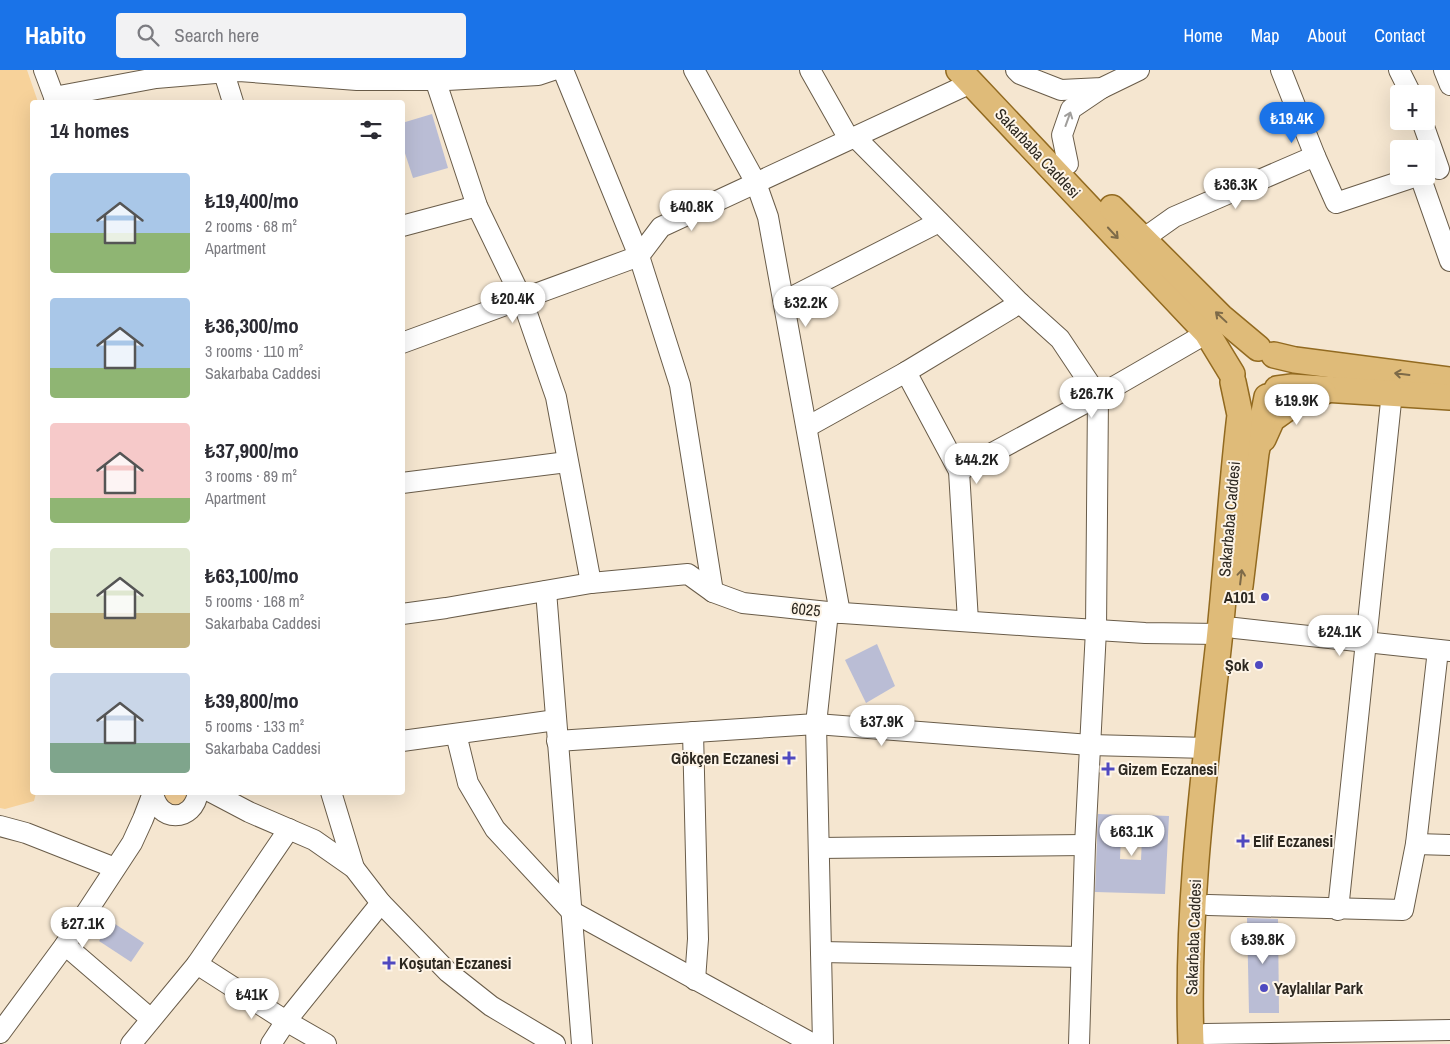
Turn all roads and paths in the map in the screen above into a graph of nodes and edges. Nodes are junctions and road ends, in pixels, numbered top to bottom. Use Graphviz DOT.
graph roads {
  1 [pos="44,70"];
  2 [pos="553,70"];
  3 [pos="563,70"];
  4 [pos="694,70"];
  5 [pos="810,70"];
  6 [pos="1016,70"];
  7 [pos="1139,70"];
  8 [pos="1281,70"];
  9 [pos="1399,70"];
  10 [pos="1444,70"];
  11 [pos="224,72"];
  12 [pos="167,74"];
  13 [pos="969,74"];
  14 [pos="434,75"];
  15 [pos="1406,85"];
  16 [pos="1450,85"];
  17 [pos="1102,88"];
  18 [pos="55,100"];
  19 [pos="231,100"];
  20 [pos="1425,130"];
  21 [pos="852,138"];
  22 [pos="1315,156"];
  23 [pos="1068,164"];
  24 [pos="1438,169"];
  25 [pos="756,183"];
  26 [pos="1391,185"];
  27 [pos="1422,185"];
  28 [pos="477,206"];
  29 [pos="939,222"];
  30 [pos="405,225"];
  31 [pos="1143,239"];
  32 [pos="639,256"];
  33 [pos="1450,261"];
  34 [pos="522,299"];
  35 [pos="784,301"];
  36 [pos="1020,304"];
  37 [pos="1206,333"];
  38 [pos="405,342"];
  39 [pos="1266,352"];
  40 [pos="906,372"];
  41 [pos="1233,378"];
  42 [pos="1450,380"];
  43 [pos="1330,389"];
  44 [pos="1392,392"];
  45 [pos="1272,393"];
  46 [pos="1098,396"];
  47 [pos="1450,397"];
  48 [pos="807,427"];
  49 [pos="1256,453"];
  50 [pos="568,462"];
  51 [pos="959,471"];
  52 [pos="405,483"];
  53 [pos="591,583"];
  54 [pos="546,591"];
  55 [pos="712,592"];
  56 [pos="834,612"];
  57 [pos="405,614"];
  58 [pos="968,622"];
  59 [pos="1096,630"];
  60 [pos="1227,631"];
  61 [pos="1366,642"];
  62 [pos="1444,651"];
  63 [pos="556,720"];
  64 [pos="816,724"];
  65 [pos="693,732"];
  66 [pos="456,734"];
  67 [pos="558,740"];
  68 [pos="405,741"];
  69 [pos="1090,745"];
  70 [pos="1207,748"];
  71 [pos="152,795"];
  72 [pos="154,795"];
  73 [pos="217,795"];
  74 [pos="332,795"];
  75 [pos="196,799"];
  76 [pos="249,812"];
  77 [pos="168,814"];
  78 [pos="0,826"];
  79 [pos="289,829"];
  80 [pos="132,843"];
  81 [pos="1416,844"];
  82 [pos="1085,845"];
  83 [pos="1450,846"];
  84 [pos="819,848"];
  85 [pos="114,868"];
  86 [pos="354,868"];
  87 [pos="381,903"];
  88 [pos="1208,905"];
  89 [pos="1338,910"];
  90 [pos="571,911"];
  91 [pos="65,945"];
  92 [pos="821,952"];
  93 [pos="1081,957"];
  94 [pos="197,964"];
  95 [pos="695,980"];
  96 [pos="151,1020"];
  97 [pos="286,1021"];
  98 [pos="1450,1030"];
  99 [pos="0,1033"];
  100 [pos="545,1041"];
  101 [pos="1201,1041"];
  102 [pos="131,1044"];
  103 [pos="271,1044"];
  104 [pos="326,1044"];
  105 [pos="582,1044"];
  106 [pos="813,1044"];
  107 [pos="822,1044"];
  108 [pos="1079,1044"];
  1 -- 18 [label="street"];
  2 -- 14 [label="street"];
  3 -- 32 [label="street"];
  4 -- 25 [label="street"];
  5 -- 21 [label="street"];
  6 -- 17 [label="street"];
  7 -- 17 [label="street"];
  8 -- 22 [label="street"];
  9 -- 15 [label="street"];
  10 -- 16 [label="street"];
  11 -- 12 [label="street"];
  11 -- 14 [label="street"];
  11 -- 19 [label="street"];
  12 -- 18 [label="street"];
  13 -- 21 [label="street"];
  13 -- 23 [label="main road, Sakarbaba Caddesi"];
  13 -- 37 [label="main road, Sakarbaba Caddesi, one-way"];
  14 -- 28 [label="street"];
  23 -- 17 [label="street, one-way"];
  20 -- 24 [label="street"];
  21 -- 25 [label="street"];
  21 -- 29 [label="street"];
  22 -- 26 [label="street"];
  22 -- 31 [label="street"];
  23 -- 31 [label="main road, Sakarbaba Caddesi"];
  25 -- 32 [label="street"];
  25 -- 35 [label="street"];
  27 -- 33 [label="street"];
  28 -- 30 [label="street"];
  28 -- 34 [label="street"];
  29 -- 35 [label="street"];
  29 -- 36 [label="street"];
  39 -- 31 [label="main road, Sakarbaba Caddesi, one-way"];
  32 -- 34 [label="street"];
  32 -- 55 [label="street"];
  34 -- 38 [label="street"];
  34 -- 50 [label="street"];
  35 -- 48 [label="street"];
  36 -- 40 [label="street"];
  36 -- 46 [label="street"];
  37 -- 41 [label="main road, Sakarbaba Caddesi"];
  37 -- 46 [label="street"];
  39 -- 41 [label="main road"];
  42 -- 39 [label="main road, one-way"];
  39 -- 45 [label="main road"];
  40 -- 48 [label="street"];
  40 -- 51 [label="street"];
  41 -- 45 [label="main road"];
  41 -- 60 [label="main road, Sakarbaba Caddesi"];
  43 -- 44 [label="main road"];
  43 -- 45 [label="main road"];
  43 -- 49 [label="main road"];
  44 -- 47 [label="main road"];
  44 -- 61 [label="street"];
  45 -- 49 [label="main road, Sakarbaba Caddesi"];
  46 -- 51 [label="street"];
  46 -- 59 [label="street"];
  48 -- 56 [label="street"];
  60 -- 49 [label="main road, Sakarbaba Caddesi, one-way"];
  50 -- 52 [label="street"];
  50 -- 53 [label="street"];
  51 -- 58 [label="street"];
  53 -- 54 [label="street, 6025"];
  53 -- 55 [label="street, 6025"];
  54 -- 57 [label="street, 6025"];
  54 -- 63 [label="street"];
  55 -- 56 [label="street, 6025"];
  56 -- 58 [label="street, 6025"];
  56 -- 64 [label="street"];
  58 -- 59 [label="street, 6025"];
  59 -- 60 [label="street, 6025"];
  59 -- 69 [label="street"];
  60 -- 61 [label="street, 6025"];
  60 -- 70 [label="main road, Sakarbaba Caddesi"];
  60 -- 88 [label="main road, Sakarbaba Caddesi"];
  61 -- 62 [label="street, 6025"];
  61 -- 89 [label="street"];
  62 -- 81 [label="street"];
  63 -- 66 [label="street"];
  63 -- 67 [label="street"];
  64 -- 65 [label="street"];
  64 -- 69 [label="street"];
  64 -- 84 [label="street"];
  65 -- 67 [label="street"];
  65 -- 95 [label="street"];
  66 -- 68 [label="street"];
  66 -- 90 [label="street"];
  67 -- 90 [label="street"];
  69 -- 70 [label="street"];
  69 -- 82 [label="street"];
  70 -- 101 [label="main road, Sakarbaba Caddesi"];
  71 -- 80 [label="street"];
  72 -- 77 [label="street"];
  73 -- 76 [label="street"];
  74 -- 86 [label="street"];
  75 -- 76 [label="street"];
  75 -- 77 [label="street"];
  76 -- 79 [label="street"];
  77 -- 80 [label="street"];
  78 -- 85 [label="street"];
  79 -- 86 [label="street"];
  79 -- 94 [label="street"];
  80 -- 85 [label="street"];
  81 -- 83 [label="street"];
  81 -- 89 [label="street"];
  82 -- 84 [label="street"];
  82 -- 93 [label="street"];
  84 -- 92 [label="street"];
  85 -- 91 [label="street"];
  86 -- 87 [label="street"];
  87 -- 97 [label="street"];
  87 -- 100 [label="street"];
  88 -- 89 [label="street"];
  88 -- 101 [label="main road, Sakarbaba Caddesi"];
  90 -- 95 [label="street"];
  90 -- 105 [label="street"];
  91 -- 96 [label="street"];
  91 -- 99 [label="street"];
  92 -- 93 [label="street"];
  92 -- 107 [label="street"];
  93 -- 108 [label="street"];
  94 -- 96 [label="street"];
  94 -- 97 [label="street"];
  95 -- 106 [label="street"];
  96 -- 102 [label="street"];
  97 -- 103 [label="street"];
  97 -- 104 [label="street"];
  98 -- 101 [label="street"];
}
